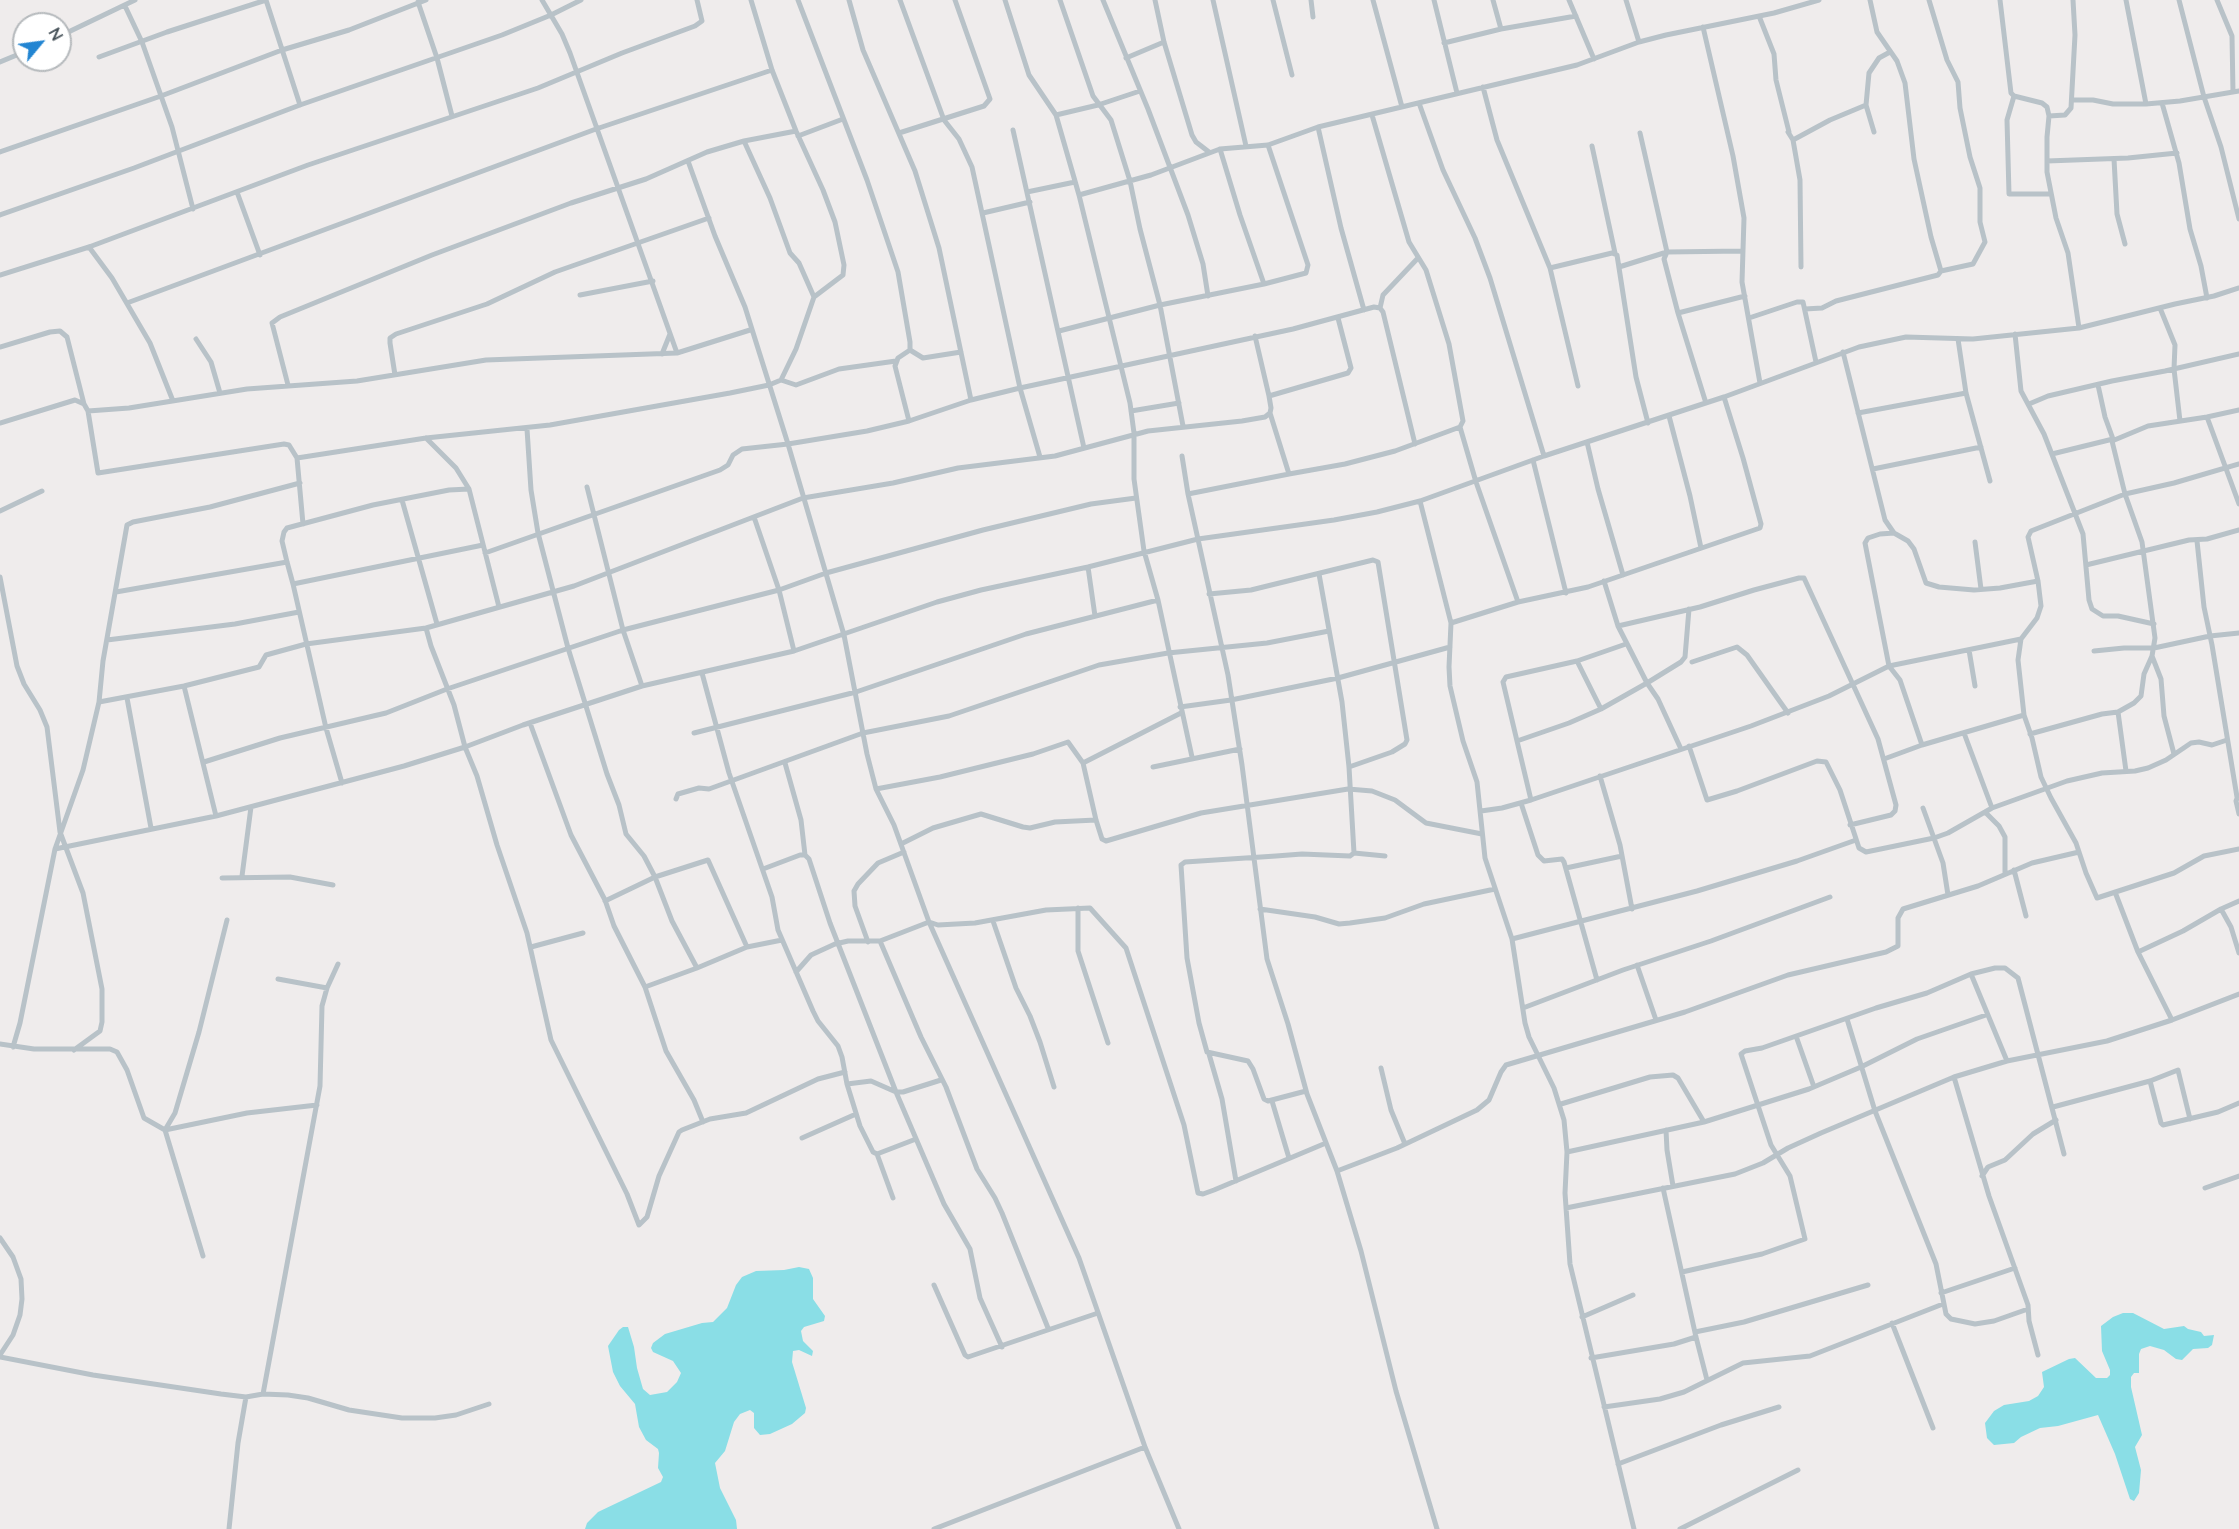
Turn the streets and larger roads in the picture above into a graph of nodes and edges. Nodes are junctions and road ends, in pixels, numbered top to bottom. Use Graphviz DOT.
graph roads {
  1 [pos="135,0"];
  2 [pos="426,0"];
  3 [pos="542,0"];
  4 [pos="580,0"];
  5 [pos="697,0"];
  6 [pos="751,0"];
  7 [pos="798,0"];
  8 [pos="849,0"];
  9 [pos="900,0"];
  10 [pos="955,0"];
  11 [pos="1005,0"];
  12 [pos="1060,0"];
  13 [pos="1103,0"];
  14 [pos="1155,0"];
  15 [pos="1213,0"];
  16 [pos="1273,0"];
  17 [pos="1311,0"];
  18 [pos="1373,0"];
  19 [pos="1434,0"];
  20 [pos="1493,0"];
  21 [pos="1569,0"];
  22 [pos="1628,0"];
  23 [pos="1820,0"];
  24 [pos="1870,0"];
  25 [pos="1929,0"];
  26 [pos="2000,0"];
  27 [pos="2073,0"];
  28 [pos="2126,0"];
  29 [pos="2179,0"];
  30 [pos="2217,0"];
  31 [pos="418,1"];
  32 [pos="125,6"];
  33 [pos="551,15"];
  34 [pos="1576,16"];
  35 [pos="1759,16"];
  36 [pos="1313,17"];
  37 [pos="1703,27"];
  38 [pos="1501,29"];
  39 [pos="72,30"];
  40 [pos="141,42"];
  41 [pos="1164,42"];
  42 [pos="1444,42"];
  43 [pos="1639,42"];
  44 [pos="282,50"];
  45 [pos="1890,52"];
  46 [pos="99,57"];
  47 [pos="437,58"];
  48 [pos="1126,58"];
  49 [pos="1594,59"];
  50 [pos="772,70"];
  51 [pos="576,72"];
  52 [pos="1292,75"];
  53 [pos="1483,87"];
  54 [pos="1140,91"];
  55 [pos="2236,91"];
  56 [pos="1457,93"];
  57 [pos="161,96"];
  58 [pos="2014,96"];
  59 [pos="2204,97"];
  60 [pos="2072,100"];
  61 [pos="1419,103"];
  62 [pos="2162,103"];
  63 [pos="2146,104"];
  64 [pos="300,105"];
  65 [pos="1098,105"];
  66 [pos="1866,105"];
  67 [pos="1402,107"];
  68 [pos="1056,115"];
  69 [pos="1372,115"];
  70 [pos="452,116"];
  71 [pos="2049,116"];
  72 [pos="843,119"];
  73 [pos="944,120"];
  74 [pos="1318,127"];
  75 [pos="597,129"];
  76 [pos="1013,130"];
  77 [pos="1874,132"];
  78 [pos="797,133"];
  79 [pos="899,133"];
  80 [pos="1640,133"];
  81 [pos="1793,140"];
  82 [pos="744,141"];
  83 [pos="1268,145"];
  84 [pos="1246,146"];
  85 [pos="1592,146"];
  86 [pos="1220,149"];
  87 [pos="178,151"];
  88 [pos="0,152"];
  89 [pos="1209,152"];
  90 [pos="2177,153"];
  91 [pos="2114,159"];
  92 [pos="2047,161"];
  93 [pos="688,162"];
  94 [pos="1169,169"];
  95 [pos="1130,181"];
  96 [pos="1075,182"];
  97 [pos="617,188"];
  98 [pos="237,192"];
  99 [pos="1027,192"];
  100 [pos="2051,194"];
  101 [pos="1079,195"];
  102 [pos="1030,202"];
  103 [pos="193,209"];
  104 [pos="983,213"];
  105 [pos="0,215"];
  106 [pos="709,218"];
  107 [pos="2239,219"];
  108 [pos="637,244"];
  109 [pos="2125,244"];
  110 [pos="89,247"];
  111 [pos="1742,251"];
  112 [pos="1667,252"];
  113 [pos="1615,254"];
  114 [pos="260,255"];
  115 [pos="1418,258"];
  116 [pos="1619,267"];
  117 [pos="1801,267"];
  118 [pos="1550,268"];
  119 [pos="1941,272"];
  120 [pos="0,275"];
  121 [pos="653,281"];
  122 [pos="1264,284"];
  123 [pos="2239,288"];
  124 [pos="580,295"];
  125 [pos="1208,296"];
  126 [pos="1744,296"];
  127 [pos="814,297"];
  128 [pos="2206,298"];
  129 [pos="127,303"];
  130 [pos="1160,305"];
  131 [pos="1380,308"];
  132 [pos="2160,308"];
  133 [pos="1805,309"];
  134 [pos="1364,310"];
  135 [pos="1678,313"];
  136 [pos="1338,318"];
  137 [pos="1749,318"];
  138 [pos="1108,319"];
  139 [pos="2079,328"];
  140 [pos="750,330"];
  141 [pos="1059,331"];
  142 [pos="670,334"];
  143 [pos="2015,334"];
  144 [pos="1255,336"];
  145 [pos="196,339"];
  146 [pos="1958,339"];
  147 [pos="0,347"];
  148 [pos="910,350"];
  149 [pos="961,352"];
  150 [pos="1843,352"];
  151 [pos="677,353"];
  152 [pos="662,354"];
  153 [pos="2239,354"];
  154 [pos="1170,355"];
  155 [pos="896,361"];
  156 [pos="1816,362"];
  157 [pos="1120,367"];
  158 [pos="2174,369"];
  159 [pos="395,375"];
  160 [pos="1068,379"];
  161 [pos="781,380"];
  162 [pos="1760,383"];
  163 [pos="288,385"];
  164 [pos="769,385"];
  165 [pos="2098,385"];
  166 [pos="1578,386"];
  167 [pos="1020,388"];
  168 [pos="220,393"];
  169 [pos="1966,393"];
  170 [pos="1269,396"];
  171 [pos="1724,397"];
  172 [pos="971,400"];
  173 [pos="1705,400"];
  174 [pos="173,401"];
  175 [pos="84,404"];
  176 [pos="1179,404"];
  177 [pos="2029,404"];
  178 [pos="2239,410"];
  179 [pos="88,411"];
  180 [pos="1131,411"];
  181 [pos="1270,413"];
  182 [pos="1858,413"];
  183 [pos="1669,416"];
  184 [pos="2207,417"];
  185 [pos="909,421"];
  186 [pos="2180,421"];
  187 [pos="0,423"];
  188 [pos="1648,423"];
  189 [pos="1183,426"];
  190 [pos="1460,427"];
  191 [pos="527,429"];
  192 [pos="1134,434"];
  193 [pos="426,438"];
  194 [pos="2114,439"];
  195 [pos="1587,442"];
  196 [pos="788,444"];
  197 [pos="1415,444"];
  198 [pos="1981,447"];
  199 [pos="1084,448"];
  200 [pos="2052,454"];
  201 [pos="1182,456"];
  202 [pos="1544,456"];
  203 [pos="1040,457"];
  204 [pos="297,458"];
  205 [pos="1533,460"];
  206 [pos="2239,464"];
  207 [pos="1873,469"];
  208 [pos="2225,469"];
  209 [pos="1289,474"];
  210 [pos="1990,481"];
  211 [pos="1476,482"];
  212 [pos="300,483"];
  213 [pos="587,487"];
  214 [pos="469,489"];
  215 [pos="42,491"];
  216 [pos="1188,494"];
  217 [pos="2125,494"];
  218 [pos="803,498"];
  219 [pos="1136,498"];
  220 [pos="402,500"];
  221 [pos="1420,501"];
  222 [pos="2239,504"];
  223 [pos="0,511"];
  224 [pos="592,514"];
  225 [pos="2075,514"];
  226 [pos="754,517"];
  227 [pos="303,524"];
  228 [pos="2239,530"];
  229 [pos="538,533"];
  230 [pos="1894,533"];
  231 [pos="1198,539"];
  232 [pos="2197,541"];
  233 [pos="1975,542"];
  234 [pos="483,545"];
  235 [pos="1701,548"];
  236 [pos="1144,551"];
  237 [pos="2143,552"];
  238 [pos="485,553"];
  239 [pos="420,559"];
  240 [pos="286,562"];
  241 [pos="2086,565"];
  242 [pos="1088,567"];
  243 [pos="609,573"];
  244 [pos="826,573"];
  245 [pos="1319,574"];
  246 [pos="1623,575"];
  247 [pos="0,577"];
  248 [pos="1604,581"];
  249 [pos="2038,581"];
  250 [pos="293,584"];
  251 [pos="1981,589"];
  252 [pos="779,590"];
  253 [pos="117,592"];
  254 [pos="553,592"];
  255 [pos="1566,593"];
  256 [pos="2,594"];
  257 [pos="1209,594"];
  258 [pos="1158,600"];
  259 [pos="1518,602"];
  260 [pos="499,607"];
  261 [pos="1689,609"];
  262 [pos="299,612"];
  263 [pos="1095,616"];
  264 [pos="1451,622"];
  265 [pos="436,624"];
  266 [pos="2154,624"];
  267 [pos="1618,626"];
  268 [pos="426,628"];
  269 [pos="623,630"];
  270 [pos="1329,631"];
  271 [pos="2239,633"];
  272 [pos="844,635"];
  273 [pos="2210,636"];
  274 [pos="2021,639"];
  275 [pos="107,640"];
  276 [pos="306,644"];
  277 [pos="1626,644"];
  278 [pos="1450,646"];
  279 [pos="1221,647"];
  280 [pos="568,648"];
  281 [pos="2154,648"];
  282 [pos="1969,650"];
  283 [pos="794,651"];
  284 [pos="2094,651"];
  285 [pos="1168,652"];
  286 [pos="2152,657"];
  287 [pos="1577,661"];
  288 [pos="1692,662"];
  289 [pos="1396,663"];
  290 [pos="1889,666"];
  291 [pos="702,673"];
  292 [pos="1338,678"];
  293 [pos="1647,683"];
  294 [pos="1853,683"];
  295 [pos="184,686"];
  296 [pos="642,686"];
  297 [pos="1975,686"];
  298 [pos="447,689"];
  299 [pos="856,693"];
  300 [pos="127,698"];
  301 [pos="1232,700"];
  302 [pos="99,702"];
  303 [pos="586,704"];
  304 [pos="1601,709"];
  305 [pos="1181,710"];
  306 [pos="2118,712"];
  307 [pos="1788,713"];
  308 [pos="2024,715"];
  309 [pos="530,723"];
  310 [pos="326,728"];
  311 [pos="717,728"];
  312 [pos="694,733"];
  313 [pos="863,733"];
  314 [pos="1964,733"];
  315 [pos="2030,734"];
  316 [pos="2227,740"];
  317 [pos="1518,741"];
  318 [pos="1922,745"];
  319 [pos="1689,746"];
  320 [pos="465,747"];
  321 [pos="1240,748"];
  322 [pos="1681,749"];
  323 [pos="2174,754"];
  324 [pos="1192,757"];
  325 [pos="1884,759"];
  326 [pos="204,762"];
  327 [pos="784,763"];
  328 [pos="1083,763"];
  329 [pos="1153,767"];
  330 [pos="1349,767"];
  331 [pos="2126,771"];
  332 [pos="1600,776"];
  333 [pos="731,779"];
  334 [pos="342,783"];
  335 [pos="2046,788"];
  336 [pos="876,789"];
  337 [pos="1348,789"];
  338 [pos="2238,796"];
  339 [pos="676,799"];
  340 [pos="1530,800"];
  341 [pos="1521,802"];
  342 [pos="1246,806"];
  343 [pos="251,807"];
  344 [pos="1923,808"];
  345 [pos="1992,808"];
  346 [pos="1481,811"];
  347 [pos="1985,812"];
  348 [pos="2239,814"];
  349 [pos="216,816"];
  350 [pos="1096,820"];
  351 [pos="1850,825"];
  352 [pos="151,828"];
  353 [pos="60,832"];
  354 [pos="1482,834"];
  355 [pos="1934,838"];
  356 [pos="1856,840"];
  357 [pos="901,844"];
  358 [pos="66,846"];
  359 [pos="55,849"];
  360 [pos="2239,849"];
  361 [pos="904,852"];
  362 [pos="2079,852"];
  363 [pos="1354,853"];
  364 [pos="805,855"];
  365 [pos="1385,856"];
  366 [pos="1622,856"];
  367 [pos="1253,858"];
  368 [pos="1566,868"];
  369 [pos="763,869"];
  370 [pos="2014,870"];
  371 [pos="2005,874"];
  372 [pos="242,876"];
  373 [pos="656,877"];
  374 [pos="222,878"];
  375 [pos="333,885"];
  376 [pos="1495,889"];
  377 [pos="2115,892"];
  378 [pos="1948,895"];
  379 [pos="1830,897"];
  380 [pos="605,901"];
  381 [pos="2239,901"];
  382 [pos="1078,908"];
  383 [pos="1260,909"];
  384 [pos="1632,909"];
  385 [pos="2221,909"];
  386 [pos="2026,916"];
  387 [pos="227,920"];
  388 [pos="993,921"];
  389 [pos="1581,921"];
  390 [pos="929,922"];
  391 [pos="583,933"];
  392 [pos="1512,939"];
  393 [pos="782,940"];
  394 [pos="879,941"];
  395 [pos="868,942"];
  396 [pos="838,943"];
  397 [pos="531,947"];
  398 [pos="747,947"];
  399 [pos="2138,952"];
  400 [pos="2239,953"];
  401 [pos="338,964"];
  402 [pos="1637,965"];
  403 [pos="697,968"];
  404 [pos="796,972"];
  405 [pos="1971,974"];
  406 [pos="278,979"];
  407 [pos="1597,980"];
  408 [pos="645,987"];
  409 [pos="327,988"];
  410 [pos="2239,994"];
  411 [pos="1523,1008"];
  412 [pos="1986,1015"];
  413 [pos="1847,1019"];
  414 [pos="1656,1020"];
  415 [pos="2172,1020"];
  416 [pos="1796,1036"];
  417 [pos="1108,1043"];
  418 [pos="0,1044"];
  419 [pos="13,1047"];
  420 [pos="74,1050"];
  421 [pos="1209,1054"];
  422 [pos="2038,1054"];
  423 [pos="1537,1056"];
  424 [pos="2007,1061"];
  425 [pos="1861,1067"];
  426 [pos="1381,1068"];
  427 [pos="844,1072"];
  428 [pos="1953,1077"];
  429 [pos="941,1080"];
  430 [pos="2150,1081"];
  431 [pos="847,1084"];
  432 [pos="1054,1087"];
  433 [pos="1814,1087"];
  434 [pos="1306,1091"];
  435 [pos="896,1092"];
  436 [pos="1272,1101"];
  437 [pos="2239,1103"];
  438 [pos="1561,1104"];
  439 [pos="316,1105"];
  440 [pos="1759,1106"];
  441 [pos="2053,1107"];
  442 [pos="1875,1111"];
  443 [pos="856,1114"];
  444 [pos="2190,1119"];
  445 [pos="2056,1120"];
  446 [pos="703,1122"];
  447 [pos="1704,1122"];
  448 [pos="165,1130"];
  449 [pos="1666,1130"];
  450 [pos="802,1138"];
  451 [pos="916,1139"];
  452 [pos="1326,1143"];
  453 [pos="1405,1144"];
  454 [pos="1567,1152"];
  455 [pos="877,1154"];
  456 [pos="2064,1154"];
  457 [pos="1776,1155"];
  458 [pos="1288,1158"];
  459 [pos="1337,1171"];
  460 [pos="1982,1176"];
  461 [pos="2239,1176"];
  462 [pos="1236,1181"];
  463 [pos="1673,1186"];
  464 [pos="1663,1188"];
  465 [pos="2205,1188"];
  466 [pos="894,1198"];
  467 [pos="1566,1208"];
  468 [pos="0,1238"];
  469 [pos="203,1256"];
  470 [pos="2015,1268"];
  471 [pos="1682,1272"];
  472 [pos="934,1285"];
  473 [pos="1868,1285"];
  474 [pos="1941,1293"];
  475 [pos="1634,1295"];
  476 [pos="1943,1304"];
  477 [pos="2028,1310"];
  478 [pos="1098,1313"];
  479 [pos="1582,1317"];
  480 [pos="1892,1323"];
  481 [pos="1048,1329"];
  482 [pos="1695,1335"];
  483 [pos="1002,1347"];
  484 [pos="2038,1355"];
  485 [pos="0,1356"];
  486 [pos="1591,1358"];
  487 [pos="1707,1380"];
  488 [pos="263,1394"];
  489 [pos="246,1396"];
  490 [pos="489,1404"];
  491 [pos="1604,1407"];
  492 [pos="1779,1407"];
  493 [pos="1934,1428"];
  494 [pos="1145,1447"];
  495 [pos="1618,1464"];
  496 [pos="1798,1470"];
  497 [pos="229,1529"];
  498 [pos="934,1529"];
  499 [pos="1179,1529"];
  500 [pos="1437,1529"];
  501 [pos="1634,1529"];
  502 [pos="1680,1529"];
  1 -- 32 [label="street"];
  2 -- 31 [label="street"];
  3 -- 33 [label="street"];
  4 -- 33 [label="street"];
  5 -- 51 [label="street"];
  6 -- 50 [label="street"];
  7 -- 72 [label="street"];
  8 -- 79 [label="street"];
  9 -- 73 [label="street"];
  10 -- 73 [label="street"];
  11 -- 68 [label="street"];
  12 -- 65 [label="street"];
  13 -- 48 [label="street"];
  14 -- 41 [label="street"];
  15 -- 84 [label="street"];
  16 -- 52 [label="street"];
  17 -- 36 [label="street"];
  18 -- 67 [label="street"];
  19 -- 42 [label="street"];
  20 -- 38 [label="street"];
  21 -- 34 [label="street"];
  22 -- 43 [label="street"];
  23 -- 35 [label="street"];
  24 -- 45 [label="street"];
  25 -- 119 [label="street"];
  26 -- 58 [label="street"];
  27 -- 60 [label="street"];
  28 -- 63 [label="street"];
  29 -- 59 [label="street"];
  30 -- 55 [label="street"];
  31 -- 44 [label="street"];
  31 -- 47 [label="street"];
  32 -- 39 [label="street"];
  32 -- 40 [label="street"];
  33 -- 47 [label="street"];
  33 -- 51 [label="street"];
  34 -- 38 [label="street"];
  34 -- 49 [label="street"];
  35 -- 37 [label="street"];
  35 -- 81 [label="street"];
  37 -- 43 [label="street"];
  37 -- 111 [label="street"];
  38 -- 42 [label="street"];
  40 -- 44 [label="street"];
  40 -- 46 [label="street"];
  40 -- 57 [label="street"];
  41 -- 48 [label="street"];
  41 -- 89 [label="street"];
  42 -- 56 [label="street"];
  43 -- 49 [label="street"];
  44 -- 57 [label="street"];
  44 -- 64 [label="street"];
  45 -- 66 [label="street"];
  45 -- 119 [label="street"];
  47 -- 64 [label="street"];
  47 -- 70 [label="street"];
  48 -- 54 [label="street"];
  49 -- 53 [label="street"];
  50 -- 75 [label="street"];
  50 -- 78 [label="street"];
  51 -- 70 [label="street"];
  51 -- 75 [label="street"];
  53 -- 56 [label="street"];
  53 -- 118 [label="street"];
  54 -- 65 [label="street"];
  54 -- 94 [label="street"];
  55 -- 59 [label="street"];
  56 -- 61 [label="street"];
  57 -- 87 [label="street"];
  57 -- 88 [label="street"];
  58 -- 71 [label="street"];
  58 -- 100 [label="street"];
  59 -- 62 [label="street"];
  59 -- 107 [label="street"];
  60 -- 63 [label="street"];
  60 -- 71 [label="street"];
  61 -- 67 [label="street"];
  61 -- 202 [label="street"];
  62 -- 63 [label="street"];
  62 -- 90 [label="street"];
  64 -- 87 [label="street"];
  65 -- 68 [label="street"];
  65 -- 95 [label="street"];
  66 -- 77 [label="street"];
  66 -- 81 [label="street"];
  67 -- 69 [label="street"];
  68 -- 96 [label="street"];
  69 -- 74 [label="street"];
  69 -- 115 [label="street"];
  70 -- 98 [label="street"];
  71 -- 92 [label="street"];
  72 -- 78 [label="street"];
  72 -- 148 [label="street"];
  73 -- 79 [label="street"];
  73 -- 104 [label="street"];
  74 -- 83 [label="street"];
  74 -- 134 [label="street"];
  75 -- 97 [label="street"];
  75 -- 114 [label="street"];
  76 -- 99 [label="street"];
  78 -- 82 [label="street"];
  78 -- 127 [label="street"];
  79 -- 149 [label="street"];
  80 -- 112 [label="street"];
  81 -- 117 [label="street"];
  82 -- 93 [label="street"];
  82 -- 127 [label="street"];
  83 -- 84 [label="street"];
  83 -- 122 [label="street"];
  84 -- 86 [label="street"];
  85 -- 113 [label="street"];
  86 -- 89 [label="street"];
  86 -- 122 [label="street"];
  87 -- 103 [label="street"];
  87 -- 105 [label="street"];
  89 -- 94 [label="street"];
  90 -- 91 [label="street"];
  90 -- 128 [label="street"];
  91 -- 92 [label="street"];
  91 -- 109 [label="street"];
  92 -- 100 [label="street"];
  93 -- 97 [label="street"];
  93 -- 106 [label="street"];
  94 -- 95 [label="street"];
  94 -- 125 [label="street"];
  95 -- 101 [label="street"];
  95 -- 130 [label="street"];
  96 -- 99 [label="street"];
  96 -- 101 [label="street"];
  97 -- 108 [label="street"];
  97 -- 163 [label="street"];
  98 -- 103 [label="street"];
  98 -- 114 [label="street"];
  99 -- 102 [label="street"];
  100 -- 139 [label="street"];
  101 -- 138 [label="street"];
  102 -- 104 [label="street"];
  102 -- 141 [label="street"];
  103 -- 110 [label="street"];
  104 -- 167 [label="street"];
  106 -- 108 [label="street"];
  106 -- 140 [label="street"];
  108 -- 121 [label="street"];
  108 -- 159 [label="street"];
  110 -- 120 [label="street"];
  110 -- 129 [label="street"];
  111 -- 112 [label="street"];
  111 -- 126 [label="street"];
  112 -- 116 [label="street"];
  112 -- 135 [label="street"];
  113 -- 116 [label="street"];
  113 -- 118 [label="street"];
  114 -- 129 [label="street"];
  115 -- 131 [label="street"];
  115 -- 190 [label="street"];
  116 -- 188 [label="street"];
  118 -- 166 [label="street"];
  119 -- 133 [label="street"];
  121 -- 124 [label="street"];
  121 -- 142 [label="street"];
  122 -- 125 [label="street"];
  123 -- 128 [label="street"];
  125 -- 130 [label="street"];
  126 -- 135 [label="street"];
  126 -- 137 [label="street"];
  127 -- 161 [label="street"];
  128 -- 132 [label="street"];
  129 -- 174 [label="street"];
  130 -- 138 [label="street"];
  130 -- 154 [label="street"];
  131 -- 134 [label="street"];
  131 -- 197 [label="street"];
  132 -- 139 [label="street"];
  132 -- 158 [label="street"];
  133 -- 137 [label="street"];
  133 -- 156 [label="street"];
  134 -- 136 [label="street"];
  135 -- 173 [label="street"];
  136 -- 144 [label="street"];
  136 -- 170 [label="street"];
  137 -- 162 [label="street"];
  138 -- 141 [label="street"];
  138 -- 157 [label="street"];
  139 -- 143 [label="street"];
  140 -- 151 [label="street"];
  140 -- 164 [label="street"];
  141 -- 160 [label="street"];
  142 -- 151 [label="street"];
  142 -- 152 [label="street"];
  143 -- 146 [label="street"];
  143 -- 177 [label="street"];
  144 -- 154 [label="street"];
  144 -- 170 [label="street"];
  145 -- 168 [label="street"];
  146 -- 150 [label="street"];
  146 -- 169 [label="street"];
  147 -- 175 [label="street"];
  148 -- 149 [label="street"];
  148 -- 155 [label="street"];
  149 -- 172 [label="street"];
  150 -- 156 [label="street"];
  150 -- 182 [label="street"];
  151 -- 152 [label="street"];
  152 -- 159 [label="street"];
  153 -- 158 [label="street"];
  154 -- 157 [label="street"];
  154 -- 176 [label="street"];
  155 -- 161 [label="street"];
  155 -- 185 [label="street"];
  156 -- 162 [label="street"];
  157 -- 160 [label="street"];
  157 -- 180 [label="street"];
  158 -- 165 [label="street"];
  158 -- 186 [label="street"];
  159 -- 163 [label="street"];
  160 -- 167 [label="street"];
  160 -- 199 [label="street"];
  161 -- 164 [label="street"];
  162 -- 171 [label="street"];
  163 -- 168 [label="street"];
  164 -- 191 [label="street"];
  164 -- 196 [label="street"];
  165 -- 177 [label="street"];
  165 -- 194 [label="street"];
  167 -- 172 [label="street"];
  167 -- 203 [label="street"];
  168 -- 174 [label="street"];
  169 -- 182 [label="street"];
  169 -- 198 [label="street"];
  170 -- 181 [label="street"];
  171 -- 183 [label="street"];
  171 -- 235 [label="street"];
  172 -- 185 [label="street"];
  174 -- 179 [label="street"];
  175 -- 179 [label="street"];
  175 -- 187 [label="street"];
  176 -- 180 [label="street"];
  176 -- 189 [label="street"];
  177 -- 200 [label="street"];
  178 -- 184 [label="street"];
  179 -- 204 [label="street"];
  180 -- 192 [label="street"];
  181 -- 189 [label="street"];
  181 -- 209 [label="street"];
  182 -- 207 [label="street"];
  183 -- 188 [label="street"];
  183 -- 235 [label="street"];
  184 -- 186 [label="street"];
  184 -- 208 [label="street"];
  185 -- 196 [label="street"];
  186 -- 194 [label="street"];
  188 -- 195 [label="street"];
  189 -- 192 [label="street"];
  190 -- 197 [label="street"];
  190 -- 211 [label="street"];
  191 -- 193 [label="street"];
  191 -- 229 [label="street"];
  192 -- 199 [label="street"];
  192 -- 219 [label="street"];
  193 -- 204 [label="street"];
  193 -- 214 [label="street"];
  194 -- 200 [label="street"];
  194 -- 217 [label="street"];
  195 -- 202 [label="street"];
  195 -- 246 [label="street"];
  196 -- 218 [label="street"];
  196 -- 224 [label="street"];
  197 -- 209 [label="street"];
  198 -- 207 [label="street"];
  198 -- 210 [label="street"];
  199 -- 203 [label="street"];
  200 -- 225 [label="street"];
  201 -- 216 [label="street"];
  202 -- 205 [label="street"];
  203 -- 218 [label="street"];
  204 -- 212 [label="street"];
  205 -- 211 [label="street"];
  205 -- 255 [label="street"];
  206 -- 208 [label="street"];
  207 -- 230 [label="street"];
  208 -- 217 [label="street"];
  208 -- 222 [label="street"];
  209 -- 216 [label="street"];
  211 -- 221 [label="street"];
  211 -- 259 [label="street"];
  212 -- 227 [label="street"];
  212 -- 253 [label="street"];
  213 -- 224 [label="street"];
  214 -- 220 [label="street"];
  214 -- 234 [label="street"];
  215 -- 223 [label="street"];
  216 -- 231 [label="street"];
  217 -- 225 [label="street"];
  217 -- 237 [label="street"];
  218 -- 226 [label="street"];
  218 -- 244 [label="street"];
  219 -- 236 [label="street"];
  219 -- 244 [label="street"];
  220 -- 227 [label="street"];
  220 -- 239 [label="street"];
  221 -- 231 [label="street"];
  221 -- 264 [label="street"];
  224 -- 229 [label="street"];
  224 -- 243 [label="street"];
  225 -- 241 [label="street"];
  225 -- 249 [label="street"];
  226 -- 243 [label="street"];
  226 -- 252 [label="street"];
  227 -- 240 [label="street"];
  228 -- 232 [label="street"];
  229 -- 238 [label="street"];
  229 -- 254 [label="street"];
  230 -- 251 [label="street"];
  230 -- 290 [label="street"];
  231 -- 236 [label="street"];
  231 -- 257 [label="street"];
  232 -- 237 [label="street"];
  232 -- 273 [label="street"];
  233 -- 251 [label="street"];
  234 -- 238 [label="street"];
  234 -- 239 [label="street"];
  235 -- 246 [label="street"];
  236 -- 242 [label="street"];
  236 -- 258 [label="street"];
  237 -- 241 [label="street"];
  237 -- 266 [label="street"];
  238 -- 260 [label="street"];
  239 -- 250 [label="street"];
  239 -- 265 [label="street"];
  240 -- 250 [label="street"];
  240 -- 253 [label="street"];
  241 -- 266 [label="street"];
  242 -- 263 [label="street"];
  242 -- 272 [label="street"];
  243 -- 254 [label="street"];
  243 -- 269 [label="street"];
  244 -- 252 [label="street"];
  244 -- 272 [label="street"];
  245 -- 257 [label="street"];
  245 -- 270 [label="street"];
  245 -- 289 [label="street"];
  246 -- 248 [label="street"];
  247 -- 256 [label="street"];
  248 -- 255 [label="street"];
  248 -- 267 [label="street"];
  249 -- 251 [label="street"];
  249 -- 274 [label="street"];
  250 -- 262 [label="street"];
  252 -- 269 [label="street"];
  252 -- 283 [label="street"];
  253 -- 275 [label="street"];
  254 -- 260 [label="street"];
  254 -- 280 [label="street"];
  255 -- 259 [label="street"];
  256 -- 353 [label="street"];
  257 -- 279 [label="street"];
  258 -- 263 [label="street"];
  258 -- 285 [label="street"];
  259 -- 264 [label="street"];
  260 -- 265 [label="street"];
  261 -- 267 [label="street"];
  261 -- 293 [label="street"];
  261 -- 294 [label="street"];
  262 -- 275 [label="street"];
  262 -- 276 [label="street"];
  263 -- 299 [label="street"];
  264 -- 278 [label="street"];
  265 -- 268 [label="street"];
  266 -- 281 [label="street"];
  267 -- 277 [label="street"];
  268 -- 276 [label="street"];
  268 -- 298 [label="street"];
  269 -- 280 [label="street"];
  269 -- 296 [label="street"];
  270 -- 279 [label="street"];
  270 -- 292 [label="street"];
  271 -- 273 [label="street"];
  272 -- 283 [label="street"];
  272 -- 299 [label="street"];
  273 -- 281 [label="street"];
  273 -- 316 [label="street"];
  274 -- 282 [label="street"];
  274 -- 308 [label="street"];
  275 -- 302 [label="street"];
  276 -- 295 [label="street"];
  276 -- 310 [label="street"];
  277 -- 287 [label="street"];
  277 -- 293 [label="street"];
  278 -- 289 [label="street"];
  278 -- 346 [label="street"];
  279 -- 285 [label="street"];
  279 -- 301 [label="street"];
  280 -- 298 [label="street"];
  280 -- 303 [label="street"];
  281 -- 284 [label="street"];
  281 -- 286 [label="street"];
  282 -- 290 [label="street"];
  282 -- 297 [label="street"];
  283 -- 291 [label="street"];
  285 -- 305 [label="street"];
  285 -- 313 [label="street"];
  286 -- 306 [label="street"];
  286 -- 323 [label="street"];
  287 -- 304 [label="street"];
  287 -- 317 [label="street"];
  288 -- 307 [label="street"];
  289 -- 292 [label="street"];
  289 -- 330 [label="street"];
  290 -- 294 [label="street"];
  290 -- 318 [label="street"];
  291 -- 296 [label="street"];
  291 -- 311 [label="street"];
  292 -- 301 [label="street"];
  292 -- 330 [label="street"];
  293 -- 304 [label="street"];
  293 -- 322 [label="street"];
  294 -- 307 [label="street"];
  294 -- 325 [label="street"];
  295 -- 300 [label="street"];
  295 -- 326 [label="street"];
  296 -- 303 [label="street"];
  298 -- 310 [label="street"];
  298 -- 320 [label="street"];
  299 -- 311 [label="street"];
  299 -- 313 [label="street"];
  300 -- 302 [label="street"];
  300 -- 352 [label="street"];
  301 -- 305 [label="street"];
  301 -- 321 [label="street"];
  302 -- 353 [label="street"];
  303 -- 309 [label="street"];
  303 -- 373 [label="street"];
  304 -- 317 [label="street"];
  305 -- 324 [label="street"];
  305 -- 328 [label="street"];
  306 -- 315 [label="street"];
  306 -- 331 [label="street"];
  307 -- 319 [label="street"];
  308 -- 314 [label="street"];
  308 -- 315 [label="street"];
  309 -- 320 [label="street"];
  309 -- 380 [label="street"];
  310 -- 326 [label="street"];
  310 -- 334 [label="street"];
  311 -- 312 [label="street"];
  311 -- 333 [label="street"];
  313 -- 327 [label="street"];
  313 -- 336 [label="street"];
  314 -- 318 [label="street"];
  314 -- 345 [label="street"];
  315 -- 335 [label="street"];
  316 -- 323 [label="street"];
  316 -- 338 [label="street"];
  317 -- 340 [label="street"];
  318 -- 325 [label="street"];
  319 -- 322 [label="street"];
  319 -- 351 [label="street"];
  320 -- 334 [label="street"];
  320 -- 397 [label="street"];
  321 -- 324 [label="street"];
  321 -- 342 [label="street"];
  322 -- 332 [label="street"];
  323 -- 331 [label="street"];
  324 -- 329 [label="street"];
  325 -- 351 [label="street"];
  326 -- 349 [label="street"];
  327 -- 333 [label="street"];
  327 -- 364 [label="street"];
  328 -- 336 [label="street"];
  328 -- 350 [label="street"];
  330 -- 337 [label="street"];
  331 -- 335 [label="street"];
  332 -- 340 [label="street"];
  332 -- 366 [label="street"];
  333 -- 339 [label="street"];
  333 -- 369 [label="street"];
  334 -- 343 [label="street"];
  335 -- 345 [label="street"];
  335 -- 362 [label="street"];
  336 -- 357 [label="street"];
  337 -- 342 [label="street"];
  337 -- 354 [label="street"];
  337 -- 363 [label="street"];
  338 -- 348 [label="street"];
  340 -- 341 [label="street"];
  341 -- 346 [label="street"];
  341 -- 368 [label="street"];
  342 -- 350 [label="street"];
  342 -- 367 [label="street"];
  343 -- 349 [label="street"];
  343 -- 372 [label="street"];
  344 -- 355 [label="street"];
  345 -- 347 [label="street"];
  346 -- 354 [label="street"];
  347 -- 355 [label="street"];
  347 -- 371 [label="street"];
  349 -- 352 [label="street"];
  350 -- 357 [label="street"];
  351 -- 356 [label="street"];
  352 -- 358 [label="street"];
  353 -- 358 [label="street"];
  353 -- 359 [label="street"];
  354 -- 376 [label="street"];
  355 -- 356 [label="street"];
  355 -- 378 [label="street"];
  356 -- 384 [label="street"];
  357 -- 361 [label="street"];
  358 -- 359 [label="street"];
  358 -- 420 [label="street"];
  359 -- 419 [label="street"];
  360 -- 377 [label="street"];
  361 -- 390 [label="street"];
  361 -- 395 [label="street"];
  362 -- 370 [label="street"];
  362 -- 377 [label="street"];
  363 -- 365 [label="street"];
  363 -- 367 [label="street"];
  364 -- 369 [label="street"];
  364 -- 396 [label="street"];
  366 -- 368 [label="street"];
  366 -- 384 [label="street"];
  367 -- 383 [label="street"];
  367 -- 421 [label="street"];
  368 -- 389 [label="street"];
  369 -- 393 [label="street"];
  370 -- 371 [label="street"];
  370 -- 386 [label="street"];
  371 -- 378 [label="street"];
  372 -- 374 [label="street"];
  372 -- 375 [label="street"];
  373 -- 380 [label="street"];
  373 -- 398 [label="street"];
  373 -- 403 [label="street"];
  376 -- 383 [label="street"];
  376 -- 392 [label="street"];
  377 -- 399 [label="street"];
  378 -- 414 [label="street"];
  379 -- 402 [label="street"];
  380 -- 408 [label="street"];
  381 -- 385 [label="street"];
  382 -- 388 [label="street"];
  382 -- 417 [label="street"];
  382 -- 462 [label="street"];
  383 -- 434 [label="street"];
  384 -- 389 [label="street"];
  385 -- 399 [label="street"];
  385 -- 400 [label="street"];
  387 -- 448 [label="street"];
  388 -- 390 [label="street"];
  388 -- 432 [label="street"];
  389 -- 392 [label="street"];
  389 -- 407 [label="street"];
  390 -- 394 [label="street"];
  390 -- 478 [label="street"];
  391 -- 397 [label="street"];
  392 -- 411 [label="street"];
  393 -- 398 [label="street"];
  393 -- 404 [label="street"];
  394 -- 395 [label="street"];
  394 -- 429 [label="street"];
  395 -- 396 [label="street"];
  396 -- 404 [label="street"];
  396 -- 435 [label="street"];
  397 -- 446 [label="street"];
  398 -- 403 [label="street"];
  399 -- 415 [label="street"];
  401 -- 409 [label="street"];
  402 -- 407 [label="street"];
  402 -- 414 [label="street"];
  403 -- 408 [label="street"];
  404 -- 427 [label="street"];
  405 -- 412 [label="street"];
  405 -- 413 [label="street"];
  405 -- 422 [label="street"];
  406 -- 409 [label="street"];
  407 -- 411 [label="street"];
  408 -- 446 [label="street"];
  409 -- 439 [label="street"];
  410 -- 415 [label="street"];
  411 -- 423 [label="street"];
  412 -- 424 [label="street"];
  412 -- 425 [label="street"];
  413 -- 416 [label="street"];
  413 -- 425 [label="street"];
  414 -- 423 [label="street"];
  415 -- 422 [label="street"];
  416 -- 433 [label="street"];
  416 -- 440 [label="street"];
  418 -- 419 [label="street"];
  419 -- 420 [label="street"];
  420 -- 448 [label="street"];
  421 -- 436 [label="street"];
  421 -- 462 [label="street"];
  422 -- 424 [label="street"];
  422 -- 441 [label="street"];
  423 -- 438 [label="street"];
  423 -- 453 [label="street"];
  424 -- 428 [label="street"];
  425 -- 433 [label="street"];
  425 -- 442 [label="street"];
  426 -- 453 [label="street"];
  427 -- 431 [label="street"];
  427 -- 446 [label="street"];
  428 -- 442 [label="street"];
  428 -- 460 [label="street"];
  429 -- 435 [label="street"];
  429 -- 481 [label="street"];
  430 -- 441 [label="street"];
  430 -- 444 [label="street"];
  430 -- 444 [label="street"];
  431 -- 435 [label="street"];
  431 -- 443 [label="street"];
  433 -- 440 [label="street"];
  434 -- 436 [label="street"];
  434 -- 452 [label="street"];
  435 -- 451 [label="street"];
  436 -- 458 [label="street"];
  437 -- 444 [label="street"];
  438 -- 447 [label="street"];
  438 -- 454 [label="street"];
  439 -- 448 [label="street"];
  439 -- 488 [label="street"];
  440 -- 447 [label="street"];
  440 -- 457 [label="street"];
  441 -- 445 [label="street"];
  442 -- 457 [label="street"];
  442 -- 474 [label="street"];
  443 -- 450 [label="street"];
  443 -- 455 [label="street"];
  445 -- 456 [label="street"];
  445 -- 460 [label="street"];
  447 -- 449 [label="street"];
  448 -- 469 [label="street"];
  449 -- 454 [label="street"];
  449 -- 463 [label="street"];
  451 -- 455 [label="street"];
  451 -- 483 [label="street"];
  452 -- 458 [label="street"];
  452 -- 459 [label="street"];
  453 -- 459 [label="street"];
  454 -- 467 [label="street"];
  455 -- 466 [label="street"];
  457 -- 463 [label="street"];
  457 -- 471 [label="street"];
  458 -- 462 [label="street"];
  459 -- 500 [label="street"];
  460 -- 470 [label="street"];
  461 -- 465 [label="street"];
  463 -- 464 [label="street"];
  464 -- 467 [label="street"];
  464 -- 471 [label="street"];
  467 -- 479 [label="street"];
  468 -- 485 [label="street"];
  470 -- 474 [label="street"];
  470 -- 477 [label="street"];
  471 -- 482 [label="street"];
  472 -- 483 [label="street"];
  473 -- 482 [label="street"];
  474 -- 476 [label="street"];
  475 -- 479 [label="street"];
  476 -- 477 [label="street"];
  476 -- 480 [label="street"];
  477 -- 484 [label="street"];
  478 -- 481 [label="street"];
  478 -- 494 [label="street"];
  479 -- 486 [label="street"];
  480 -- 487 [label="street"];
  480 -- 493 [label="street"];
  481 -- 483 [label="street"];
  482 -- 486 [label="street"];
  482 -- 487 [label="street"];
  485 -- 489 [label="street"];
  486 -- 491 [label="street"];
  487 -- 491 [label="street"];
  488 -- 489 [label="street"];
  488 -- 490 [label="street"];
  489 -- 497 [label="street"];
  491 -- 495 [label="street"];
  492 -- 495 [label="street"];
  494 -- 498 [label="street"];
  494 -- 499 [label="street"];
  495 -- 501 [label="street"];
  496 -- 502 [label="street"];
}
